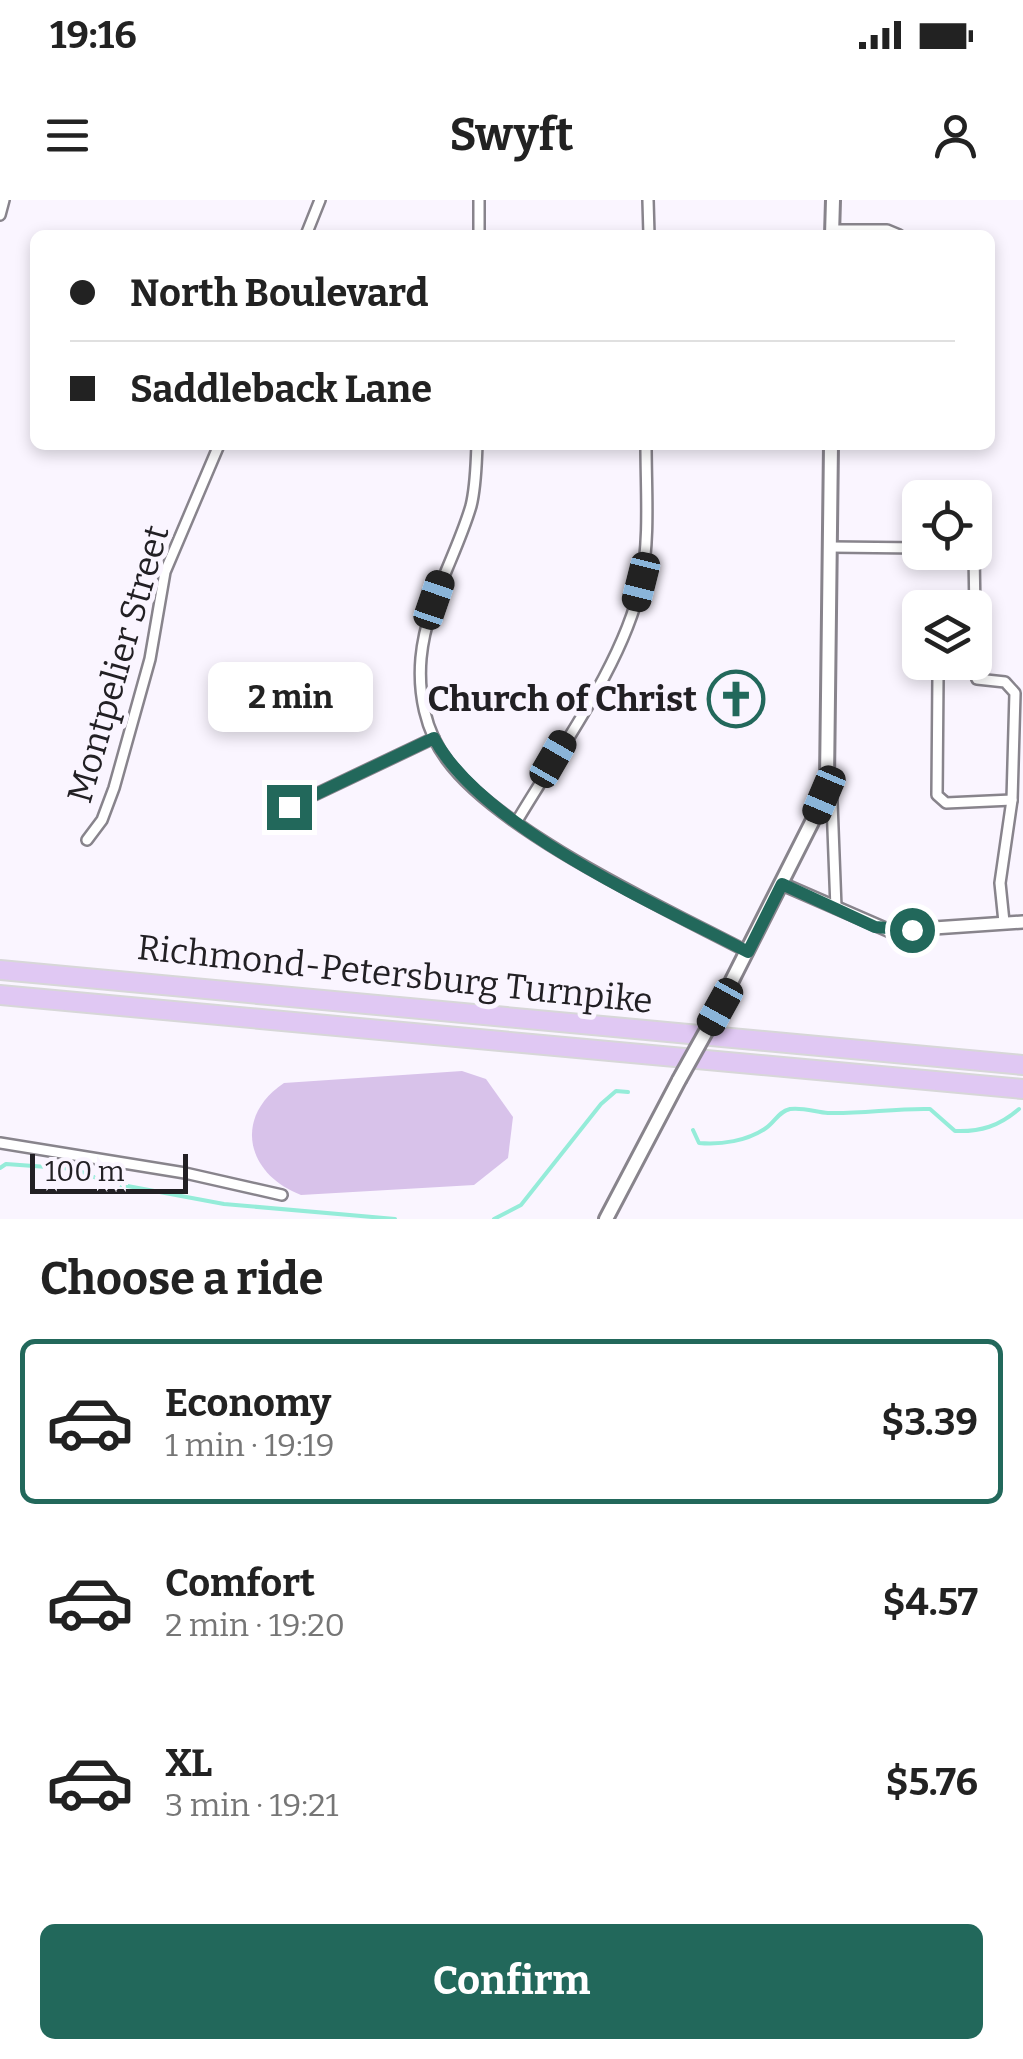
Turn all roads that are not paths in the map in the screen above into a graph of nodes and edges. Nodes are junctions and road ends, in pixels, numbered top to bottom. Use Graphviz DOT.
graph roads {
  1 [pos="4,200"];
  2 [pos="320,200"];
  3 [pos="479,200"];
  4 [pos="648,200"];
  5 [pos="832,200"];
  6 [pos="0,215"];
  7 [pos="308,230"];
  8 [pos="479,230"];
  9 [pos="649,230"];
  10 [pos="832,230"];
  11 [pos="217,450"];
  12 [pos="476,450"];
  13 [pos="646,450"];
  14 [pos="831,450"];
  15 [pos="831,547"];
  16 [pos="902,548"];
  17 [pos="938,680"];
  18 [pos="991,680"];
  19 [pos="434,738"];
  20 [pos="830,754"];
  21 [pos="1012,800"];
  22 [pos="289,807"];
  23 [pos="518,821"];
  24 [pos="87,840"];
  25 [pos="782,884"];
  26 [pos="836,908"];
  27 [pos="1004,922"];
  28 [pos="1023,922"];
  29 [pos="748,952"];
  30 [pos="0,970"];
  31 [pos="0,995"];
  32 [pos="1023,1065"];
  33 [pos="1023,1089"];
  34 [pos="0,1143"];
  35 [pos="282,1195"];
  36 [pos="606,1219"];
  1 -- 6 [label="street"];
  2 -- 7 [label="street"];
  3 -- 8 [label="street"];
  4 -- 9 [label="street"];
  5 -- 10 [label="main road"];
  11 -- 24 [label="street, Montpelier Street"];
  12 -- 19 [label="street"];
  13 -- 23 [label="street"];
  14 -- 15 [label="main road"];
  15 -- 16 [label="street"];
  15 -- 20 [label="main road"];
  17 -- 21 [label="street"];
  18 -- 21 [label="street"];
  19 -- 22 [label="street"];
  19 -- 23 [label="street"];
  20 -- 25 [label="main road"];
  20 -- 26 [label="street"];
  21 -- 27 [label="street"];
  23 -- 29 [label="street"];
  25 -- 26 [label="street"];
  25 -- 29 [label="main road"];
  26 -- 27 [label="street"];
  27 -- 28 [label="street"];
  29 -- 36 [label="main road, bridge"];
  30 -- 32 [label="highway, Richmond-Petersburg Turnpike"];
  31 -- 33 [label="highway, Richmond-Petersburg Turnpike"];
  34 -- 35 [label="street"];
}
